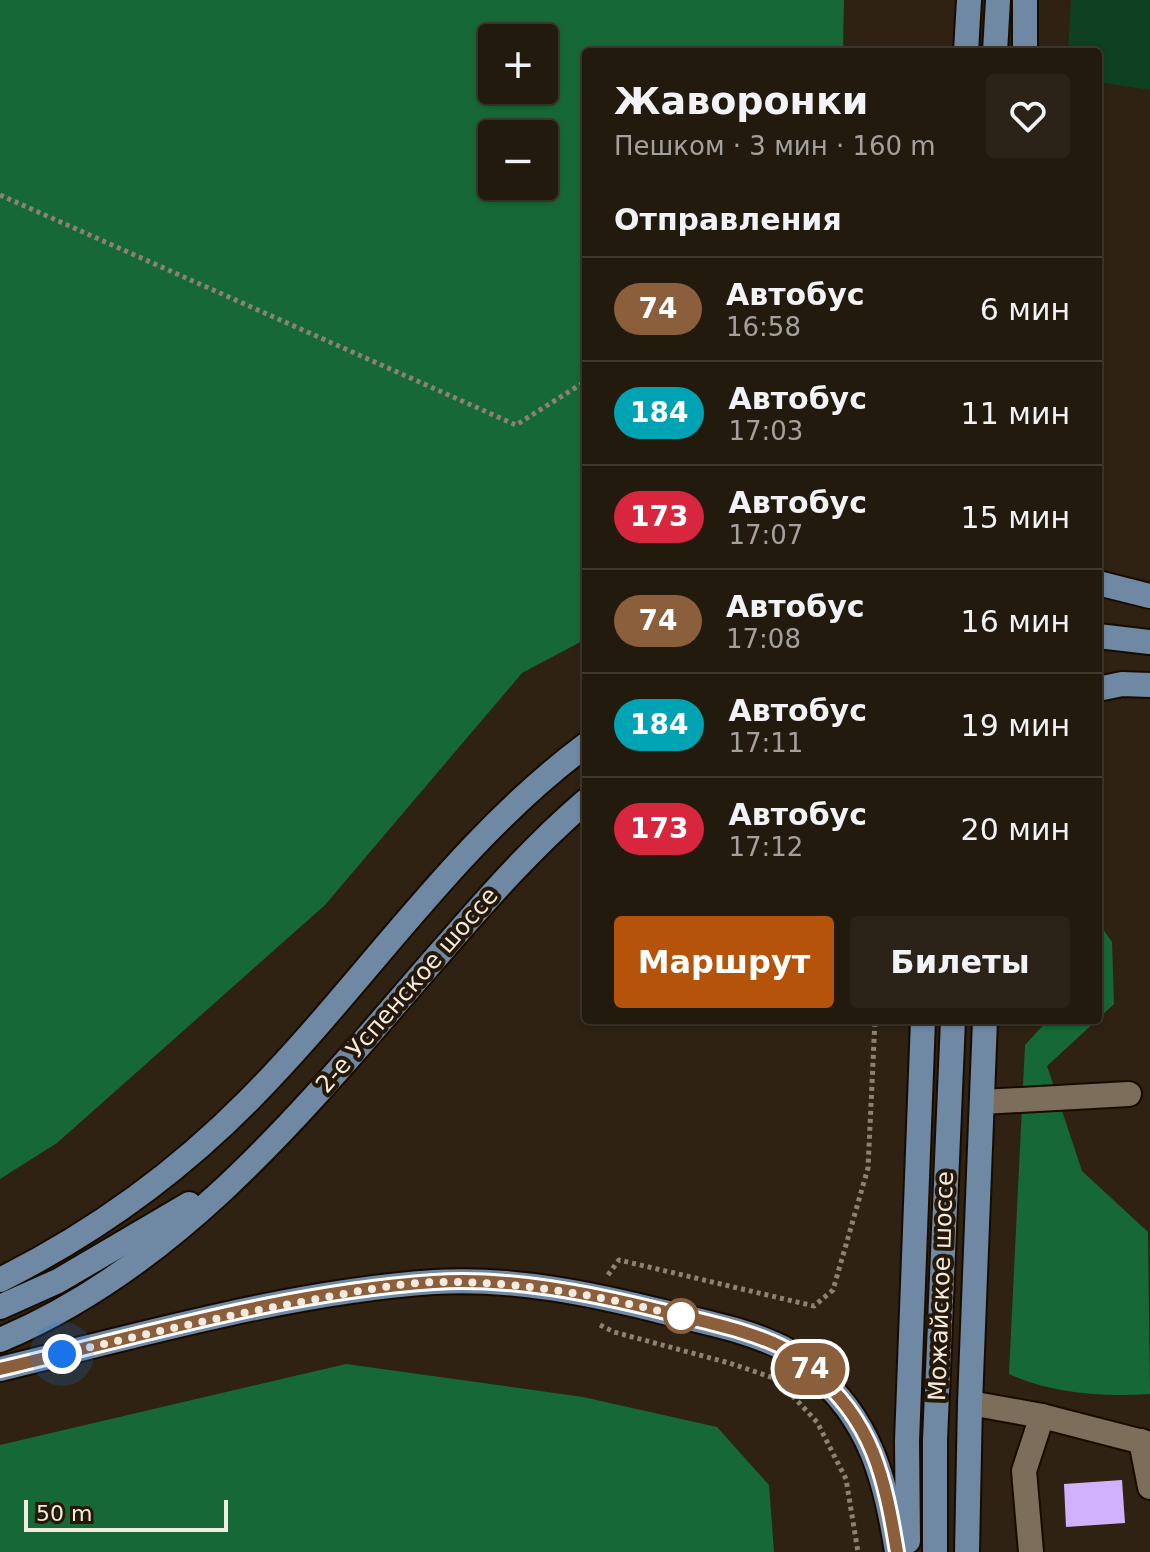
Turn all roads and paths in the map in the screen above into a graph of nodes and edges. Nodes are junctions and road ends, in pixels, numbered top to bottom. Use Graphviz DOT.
graph roads {
  1 [pos="969,0"];
  2 [pos="998,0"];
  3 [pos="1025,0"];
  4 [pos="966,48"];
  5 [pos="995,48"];
  6 [pos="1025,48"];
  7 [pos="0,195"];
  8 [pos="582,384"];
  9 [pos="1105,587"];
  10 [pos="1150,596"];
  11 [pos="1102,636"];
  12 [pos="1150,642"];
  13 [pos="1150,685"];
  14 [pos="1102,687"];
  15 [pos="582,748"];
  16 [pos="582,804"];
  17 [pos="875,1024"];
  18 [pos="923,1024"];
  19 [pos="953,1024"];
  20 [pos="985,1024"];
  21 [pos="1129,1094"];
  22 [pos="982,1102"];
  23 [pos="229,1180"];
  24 [pos="0,1280"];
  25 [pos="600,1285"];
  26 [pos="0,1307"];
  27 [pos="593,1321"];
  28 [pos="0,1340"];
  29 [pos="0,1369"];
  30 [pos="970,1403"];
  31 [pos="1042,1416"];
  32 [pos="1146,1442"];
  33 [pos="1150,1487"];
  34 [pos="858,1552"];
  35 [pos="897,1552"];
  36 [pos="908,1552"];
  37 [pos="935,1552"];
  38 [pos="967,1552"];
  39 [pos="1031,1552"];
  1 -- 4 [label="main road"];
  2 -- 5 [label="main road"];
  3 -- 6 [label="main road"];
  7 -- 8 [label="path"];
  9 -- 10 [label="main road"];
  11 -- 12 [label="main road"];
  13 -- 14 [label="main road"];
  15 -- 24 [label="main road"];
  16 -- 23 [label="main road, 2-е Успенское шоссе"];
  17 -- 25 [label="path"];
  18 -- 36 [label="main road, Можайское шоссе"];
  19 -- 37 [label="main road, Можайское шоссе"];
  20 -- 22 [label="main road"];
  21 -- 22 [label="street"];
  22 -- 30 [label="main road"];
  23 -- 26 [label="main road, 2-е Успенское шоссе"];
  23 -- 28 [label="main road, 2-е Успенское шоссе"];
  27 -- 34 [label="path"];
  29 -- 35 [label="main road"];
  30 -- 31 [label="street"];
  30 -- 38 [label="main road"];
  31 -- 32 [label="street"];
  31 -- 39 [label="street"];
  32 -- 33 [label="street"];
}
